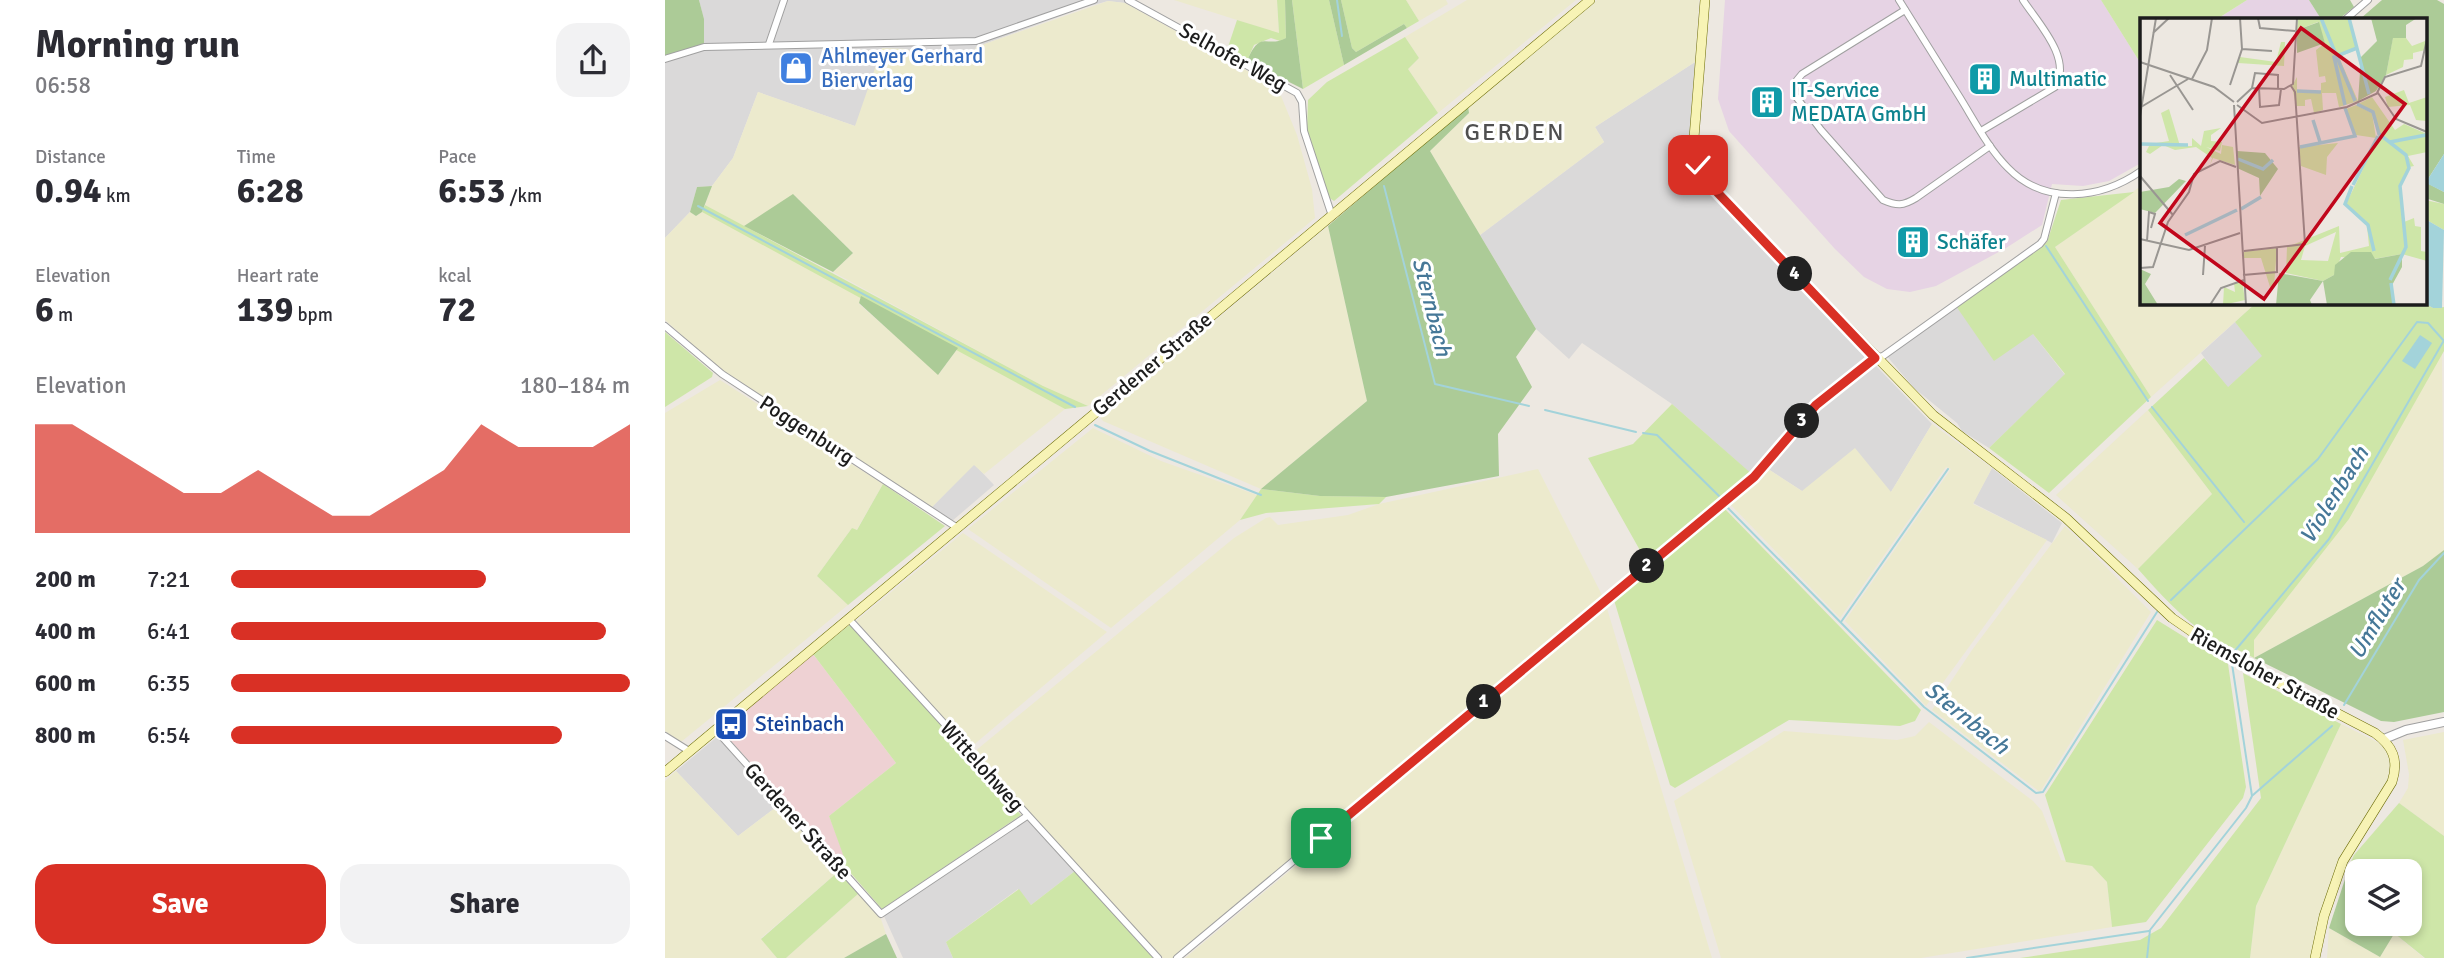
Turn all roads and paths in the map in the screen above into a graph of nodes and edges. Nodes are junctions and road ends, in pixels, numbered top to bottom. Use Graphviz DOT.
graph roads {
  1 [pos="784,0"];
  2 [pos="1094,0"];
  3 [pos="1128,0"];
  4 [pos="1590,0"];
  5 [pos="1705,0"];
  6 [pos="1899,0"];
  7 [pos="2023,0"];
  8 [pos="2368,0"];
  9 [pos="1905,10"];
  10 [pos="2347,18"];
  11 [pos="769,44"];
  12 [pos="665,59"];
  13 [pos="1981,131"];
  14 [pos="1990,146"];
  15 [pos="2140,172"];
  16 [pos="2056,193"];
  17 [pos="1332,216"];
  18 [pos="665,326"];
  19 [pos="1875,358"];
  20 [pos="956,527"];
  21 [pos="847,617"];
  22 [pos="2444,722"];
  23 [pos="714,728"];
  24 [pos="665,736"];
  25 [pos="2384,739"];
  26 [pos="688,751"];
  27 [pos="665,772"];
  28 [pos="1027,816"];
  29 [pos="881,914"];
  30 [pos="1158,958"];
  31 [pos="1177,958"];
  32 [pos="2315,958"];
  1 -- 11 [label="street"];
  2 -- 11 [label="street"];
  3 -- 17 [label="street, Selhofer Weg"];
  4 -- 17 [label="main road, Gerdener Straße"];
  5 -- 19 [label="main road, Riemsloher Straße"];
  6 -- 9 [label="street"];
  7 -- 13 [label="street"];
  8 -- 10 [label="street"];
  9 -- 13 [label="street"];
  9 -- 14 [label="street"];
  11 -- 12 [label="street"];
  13 -- 14 [label="street"];
  14 -- 16 [label="street"];
  15 -- 16 [label="street"];
  16 -- 19 [label="street"];
  17 -- 20 [label="main road, Gerdener Straße"];
  18 -- 20 [label="street, Poggenburg"];
  19 -- 25 [label="main road, Riemsloher Straße"];
  19 -- 31 [label="street"];
  20 -- 21 [label="main road, Gerdener Straße"];
  21 -- 23 [label="main road, Gerdener Straße"];
  21 -- 28 [label="street, Wittelohweg"];
  22 -- 25 [label="street"];
  23 -- 26 [label="main road, Gerdener Straße"];
  23 -- 29 [label="street, Gerdener Straße"];
  24 -- 26 [label="street"];
  25 -- 32 [label="main road"];
  26 -- 27 [label="main road, Gerdener Straße"];
  28 -- 29 [label="street, Wittelohweg"];
  28 -- 30 [label="street"];
}
